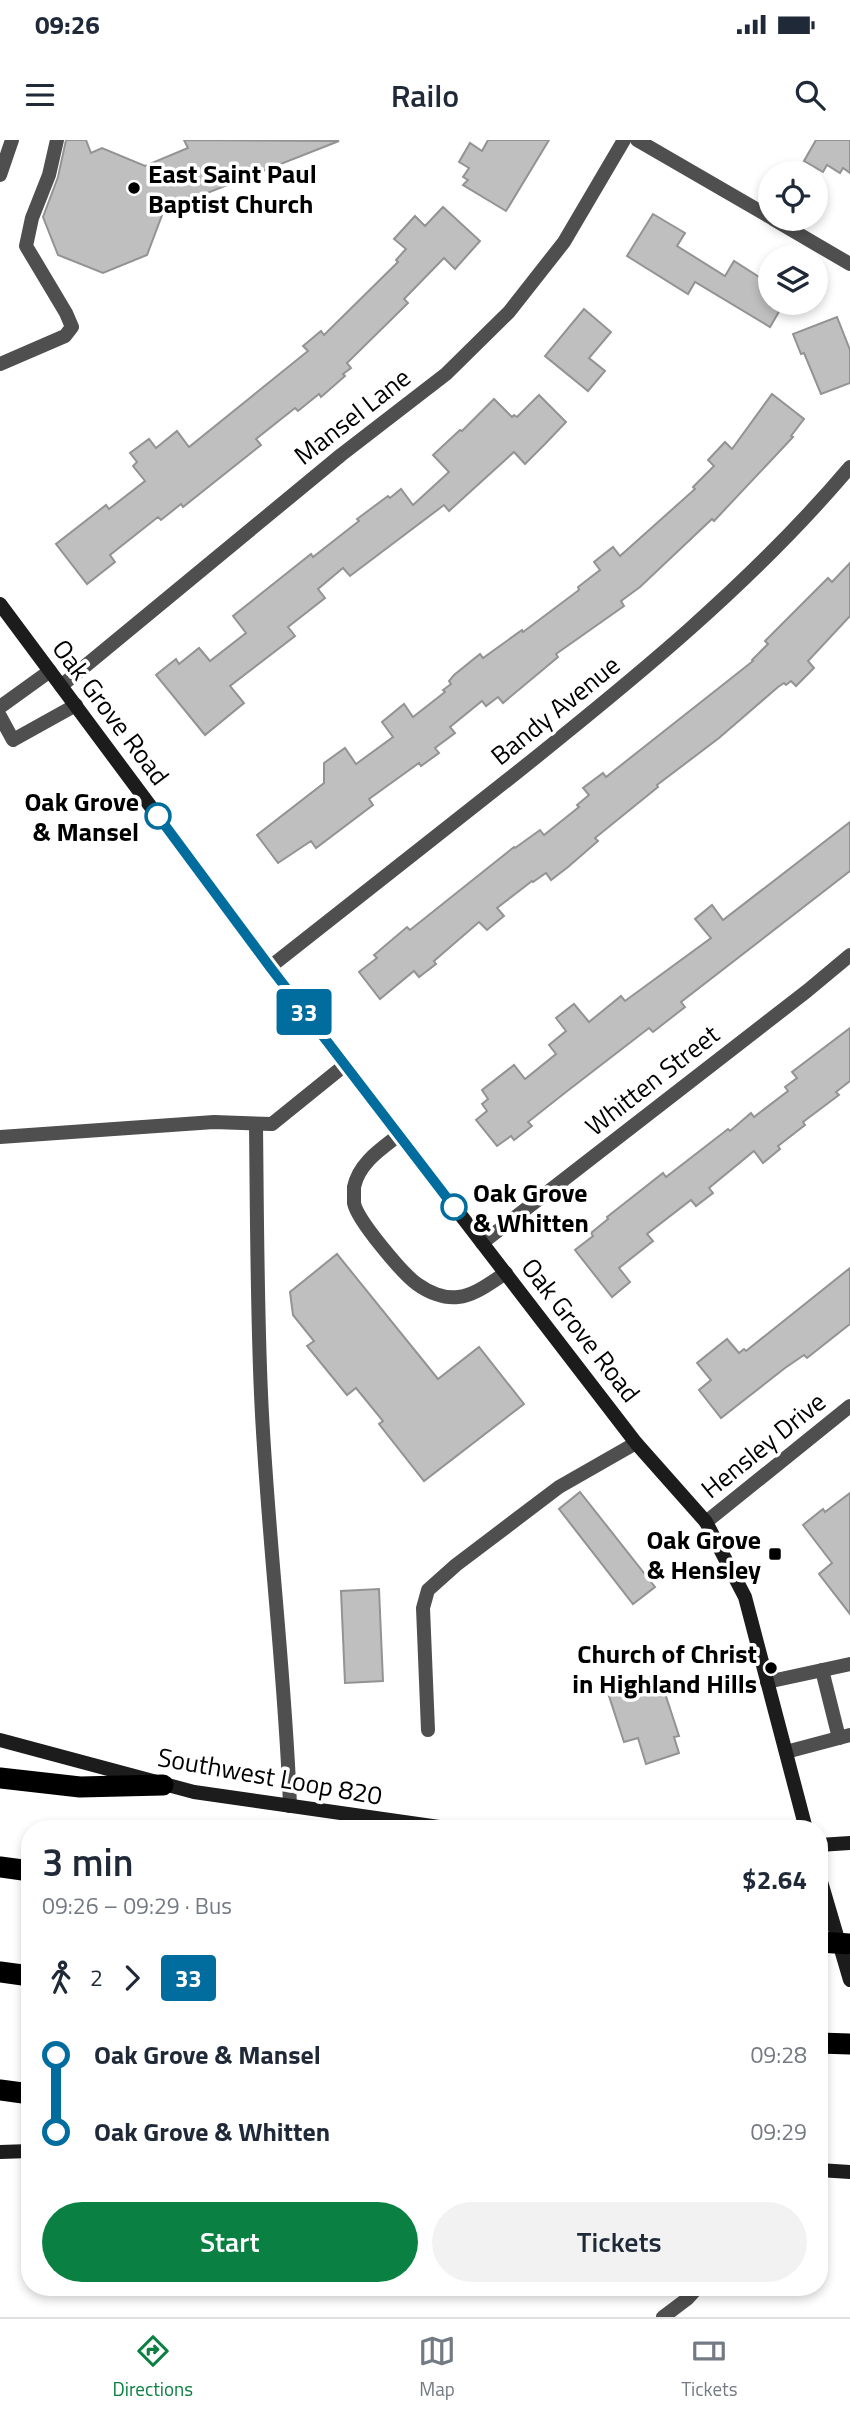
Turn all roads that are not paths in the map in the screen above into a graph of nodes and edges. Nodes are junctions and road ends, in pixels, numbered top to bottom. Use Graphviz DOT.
graph roads {
  1 [pos="12,140"];
  2 [pos="624,140"];
  3 [pos="637,140"];
  4 [pos="52,141"];
  5 [pos="0,175"];
  6 [pos="758,210"];
  7 [pos="793,231"];
  8 [pos="850,264"];
  9 [pos="0,364"];
  10 [pos="850,467"];
  11 [pos="0,604"];
  12 [pos="50,671"];
  13 [pos="61,686"];
  14 [pos="76,705"];
  15 [pos="0,707"];
  16 [pos="0,716"];
  17 [pos="850,955"];
  18 [pos="270,967"];
  19 [pos="345,1065"];
  20 [pos="256,1124"];
  21 [pos="399,1135"];
  22 [pos="0,1137"];
  23 [pos="482,1243"];
  24 [pos="506,1273"];
  25 [pos="850,1406"];
  26 [pos="636,1443"];
  27 [pos="706,1522"];
  28 [pos="850,1664"];
  29 [pos="822,1670"];
  30 [pos="767,1682"];
  31 [pos="428,1730"];
  32 [pos="844,1736"];
  33 [pos="0,1740"];
  34 [pos="786,1752"];
  35 [pos="0,1777"];
  36 [pos="163,1785"];
  37 [pos="290,1806"];
  38 [pos="389,1820"];
  39 [pos="804,1820"];
  40 [pos="850,1843"];
  41 [pos="828,1844"];
  42 [pos="0,1867"];
  43 [pos="21,1870"];
  44 [pos="828,1905"];
  45 [pos="828,1943"];
  46 [pos="850,1944"];
  47 [pos="0,1972"];
  48 [pos="21,1975"];
  49 [pos="850,1980"];
  50 [pos="828,2043"];
  51 [pos="850,2044"];
  52 [pos="0,2090"];
  53 [pos="21,2093"];
  54 [pos="21,2151"];
  55 [pos="0,2152"];
  56 [pos="828,2171"];
  57 [pos="850,2172"];
  58 [pos="690,2296"];
  59 [pos="663,2317"];
  1 -- 5 [label="street"];
  2 -- 13 [label="street, Mansel Lane"];
  3 -- 6 [label="street"];
  4 -- 9 [label="street"];
  7 -- 8 [label="street"];
  10 -- 18 [label="street, Bandy Avenue"];
  11 -- 12 [label="street, Oak Grove Road"];
  12 -- 13 [label="street, Oak Grove Road"];
  12 -- 15 [label="street"];
  13 -- 14 [label="street, Oak Grove Road"];
  14 -- 16 [label="street"];
  14 -- 18 [label="street, Oak Grove Road"];
  17 -- 23 [label="street, Whitten Street"];
  18 -- 19 [label="street, Oak Grove Road"];
  19 -- 20 [label="street"];
  19 -- 21 [label="street, Oak Grove Road"];
  20 -- 22 [label="street"];
  20 -- 37 [label="street"];
  21 -- 23 [label="street, Oak Grove Road"];
  21 -- 24 [label="street"];
  23 -- 24 [label="street, Oak Grove Road"];
  24 -- 26 [label="street, Oak Grove Road"];
  25 -- 27 [label="street, Hensley Drive"];
  26 -- 27 [label="street, Oak Grove Road"];
  26 -- 31 [label="street"];
  27 -- 30 [label="street, Oak Grove Road"];
  28 -- 29 [label="street"];
  29 -- 30 [label="street"];
  29 -- 32 [label="street"];
  30 -- 34 [label="street, Oak Grove Road"];
  32 -- 34 [label="street"];
  33 -- 36 [label="street, Southwest Loop 820"];
  34 -- 39 [label="street, Oak Grove Road"];
  35 -- 36 [label="highway"];
  36 -- 37 [label="street, Southwest Loop 820"];
  37 -- 38 [label="street, Southwest Loop 820"];
  40 -- 41 [label="street"];
  42 -- 43 [label="highway"];
  44 -- 49 [label="street"];
  45 -- 46 [label="highway"];
  47 -- 48 [label="highway"];
  50 -- 51 [label="highway"];
  52 -- 53 [label="highway"];
  54 -- 55 [label="street"];
  56 -- 57 [label="street"];
  58 -- 59 [label="street"];
}
